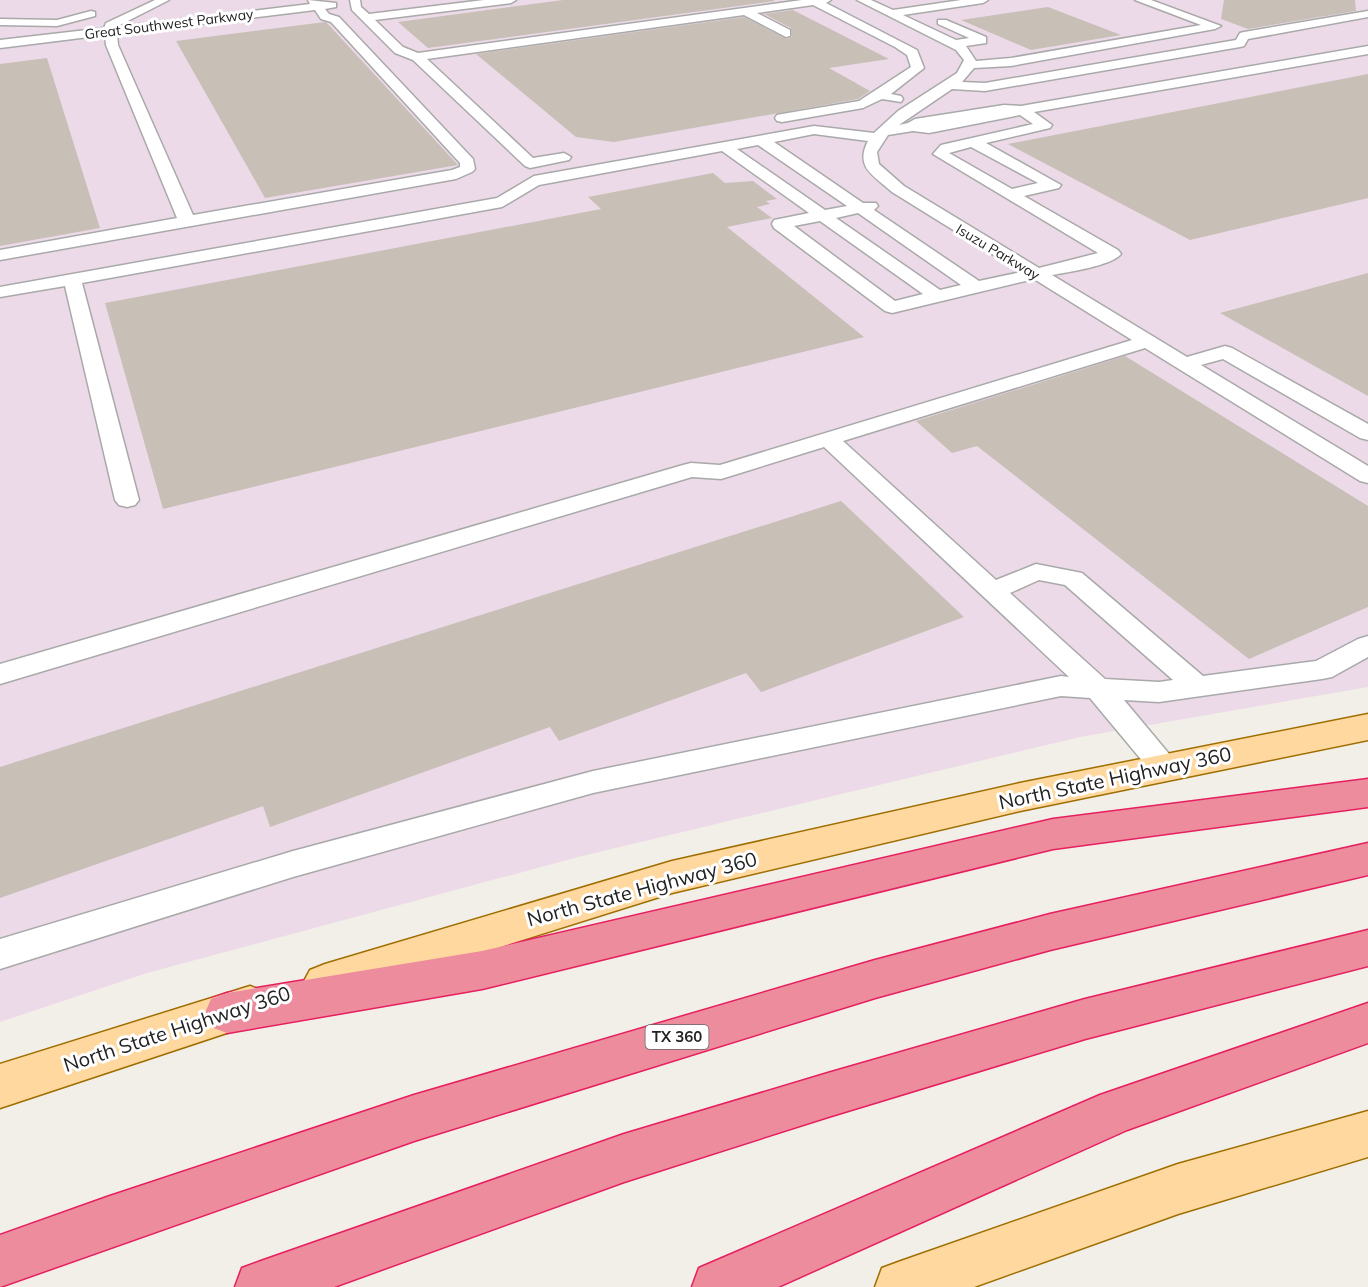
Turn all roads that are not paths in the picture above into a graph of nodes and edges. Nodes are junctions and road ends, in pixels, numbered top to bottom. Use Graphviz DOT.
graph roads {
  1 [pos="164,0"];
  2 [pos="506,0"];
  3 [pos="862,0"];
  4 [pos="983,0"];
  5 [pos="1140,0"];
  6 [pos="820,1"];
  7 [pos="422,4"];
  8 [pos="318,5"];
  9 [pos="360,6"];
  10 [pos="916,10"];
  11 [pos="745,11"];
  12 [pos="91,14"];
  13 [pos="891,14"];
  14 [pos="1368,14"];
  15 [pos="0,22"];
  16 [pos="1228,31"];
  17 [pos="214,32"];
  18 [pos="786,33"];
  19 [pos="0,38"];
  20 [pos="112,38"];
  21 [pos="0,44"];
  22 [pos="955,44"];
  23 [pos="1368,50"];
  24 [pos="417,57"];
  25 [pos="969,65"];
  26 [pos="951,86"];
  27 [pos="880,95"];
  28 [pos="920,104"];
  29 [pos="1021,110"];
  30 [pos="771,120"];
  31 [pos="879,134"];
  32 [pos="761,140"];
  33 [pos="973,142"];
  34 [pos="725,147"];
  35 [pos="576,154"];
  36 [pos="743,159"];
  37 [pos="643,161"];
  38 [pos="530,163"];
  39 [pos="722,164"];
  40 [pos="661,174"];
  41 [pos="534,181"];
  42 [pos="1010,194"];
  43 [pos="909,197"];
  44 [pos="861,207"];
  45 [pos="823,216"];
  46 [pos="187,221"];
  47 [pos="0,255"];
  48 [pos="1033,274"];
  49 [pos="72,279"];
  50 [pos="976,287"];
  51 [pos="0,292"];
  52 [pos="937,296"];
  53 [pos="1146,342"];
  54 [pos="1183,364"];
  55 [pos="1368,433"];
  56 [pos="830,438"];
  57 [pos="1368,476"];
  58 [pos="128,500"];
  59 [pos="992,591"];
  60 [pos="1368,645"];
  61 [pos="0,674"];
  62 [pos="1198,687"];
  63 [pos="1099,689"];
  64 [pos="1368,727"];
  65 [pos="1165,767"];
  66 [pos="1368,794"];
  67 [pos="1368,859"];
  68 [pos="1368,948"];
  69 [pos="0,954"];
  70 [pos="227,1013"];
  71 [pos="1368,1023"];
  72 [pos="0,1086"];
  73 [pos="1368,1134"];
  74 [pos="0,1261"];
  75 [pos="261,1287"];
  76 [pos="718,1287"];
  77 [pos="901,1287"];
  1 -- 20 [label="street"];
  2 -- 7 [label="street, Great Southwest Parkway"];
  3 -- 13 [label="street"];
  4 -- 10 [label="street"];
  5 -- 16 [label="street"];
  6 -- 11 [label="street"];
  6 -- 27 [label="street"];
  7 -- 9 [label="street, Great Southwest Parkway"];
  8 -- 9 [label="street, Great Southwest Parkway"];
  8 -- 17 [label="street"];
  8 -- 20 [label="street, Great Southwest Parkway"];
  8 -- 46 [label="street"];
  9 -- 24 [label="street"];
  10 -- 13 [label="street"];
  10 -- 22 [label="street"];
  11 -- 18 [label="street"];
  11 -- 24 [label="street"];
  12 -- 15 [label="street"];
  13 -- 22 [label="street"];
  14 -- 16 [label="street"];
  16 -- 25 [label="street"];
  16 -- 26 [label="street"];
  19 -- 20 [label="street, Great Southwest Parkway"];
  20 -- 21 [label="street, Great Southwest Parkway"];
  20 -- 46 [label="street"];
  22 -- 25 [label="street"];
  23 -- 29 [label="street"];
  24 -- 38 [label="street"];
  25 -- 26 [label="street"];
  26 -- 28 [label="street"];
  27 -- 28 [label="street"];
  27 -- 30 [label="street"];
  28 -- 31 [label="street"];
  29 -- 31 [label="street"];
  29 -- 33 [label="street"];
  31 -- 32 [label="street"];
  31 -- 43 [label="street, Isuzu Parkway"];
  32 -- 34 [label="street"];
  32 -- 44 [label="street"];
  33 -- 42 [label="street"];
  33 -- 42 [label="street"];
  34 -- 36 [label="street"];
  34 -- 37 [label="street"];
  35 -- 38 [label="street"];
  36 -- 39 [label="street"];
  36 -- 45 [label="street"];
  37 -- 40 [label="street"];
  37 -- 41 [label="street"];
  38 -- 41 [label="street"];
  41 -- 49 [label="street"];
  42 -- 48 [label="street"];
  43 -- 44 [label="street"];
  43 -- 48 [label="street, Isuzu Parkway"];
  44 -- 45 [label="street"];
  44 -- 50 [label="street"];
  45 -- 52 [label="street"];
  45 -- 52 [label="street"];
  46 -- 47 [label="street"];
  48 -- 50 [label="street"];
  48 -- 53 [label="street, Isuzu Parkway"];
  49 -- 51 [label="street"];
  49 -- 58 [label="street"];
  50 -- 52 [label="street"];
  53 -- 54 [label="street, Isuzu Parkway"];
  53 -- 56 [label="street"];
  54 -- 55 [label="street"];
  54 -- 57 [label="street, Isuzu Parkway"];
  56 -- 59 [label="street"];
  56 -- 61 [label="street"];
  59 -- 62 [label="street"];
  59 -- 63 [label="street"];
  60 -- 62 [label="street"];
  62 -- 63 [label="street"];
  63 -- 65 [label="street"];
  63 -- 69 [label="street"];
  64 -- 65 [label="main road, North State Highway 360"];
  65 -- 70 [label="main road, North State Highway 360"];
  66 -- 70 [label="highway"];
  67 -- 74 [label="highway, TX 360"];
  68 -- 75 [label="highway"];
  70 -- 72 [label="main road, North State Highway 360"];
  71 -- 76 [label="highway"];
  73 -- 77 [label="main road"];
}
